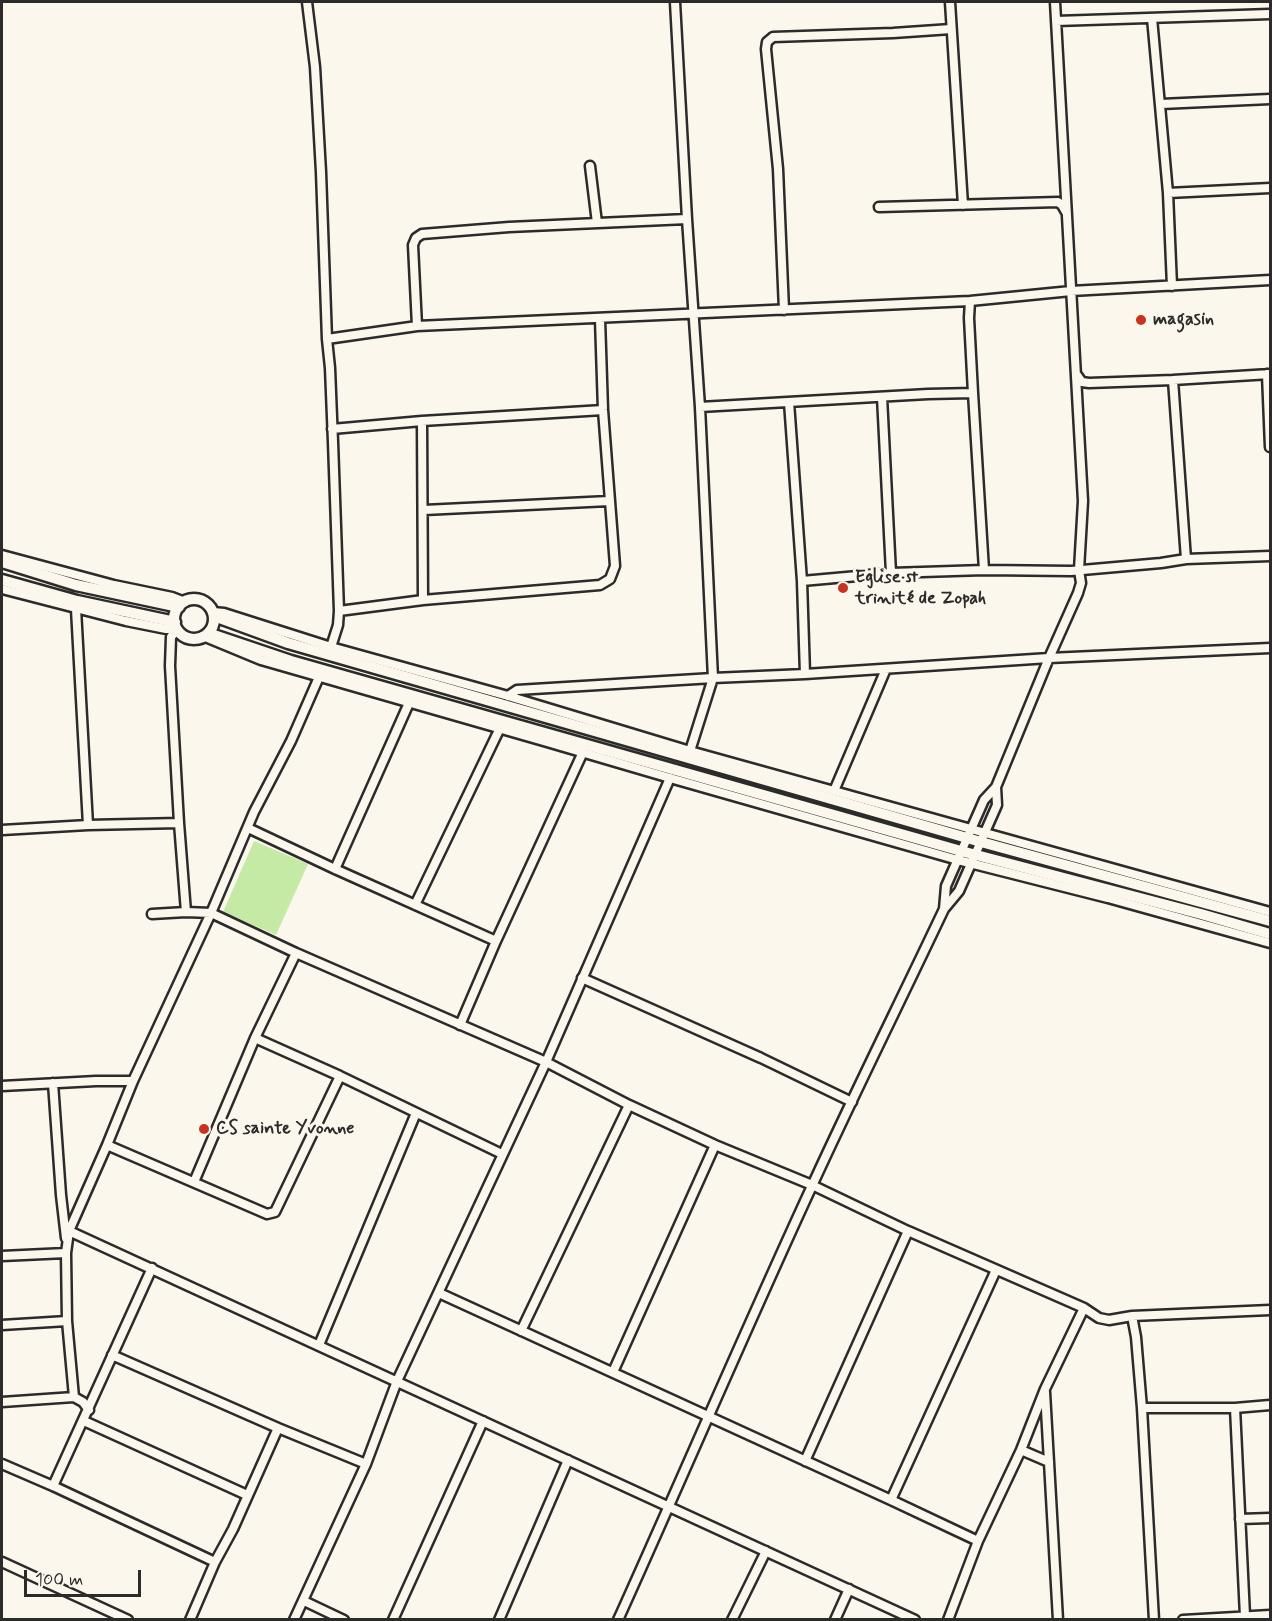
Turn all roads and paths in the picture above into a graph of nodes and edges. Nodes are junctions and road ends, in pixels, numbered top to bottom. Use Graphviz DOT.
graph roads {
  1 [pos="307,2"];
  2 [pos="675,2"];
  3 [pos="950,2"];
  4 [pos="1055,2"];
  5 [pos="1270,14"];
  6 [pos="1152,18"];
  7 [pos="1056,21"];
  8 [pos="951,29"];
  9 [pos="1270,99"];
  10 [pos="1161,104"];
  11 [pos="590,166"];
  12 [pos="1270,188"];
  13 [pos="1168,193"];
  14 [pos="963,204"];
  15 [pos="879,207"];
  16 [pos="1067,215"];
  17 [pos="687,219"];
  18 [pos="597,223"];
  19 [pos="1270,280"];
  20 [pos="1172,286"];
  21 [pos="1071,291"];
  22 [pos="970,301"];
  23 [pos="784,310"];
  24 [pos="693,313"];
  25 [pos="600,319"];
  26 [pos="417,326"];
  27 [pos="327,339"];
  28 [pos="1076,373"];
  29 [pos="1269,374"];
  30 [pos="1173,380"];
  31 [pos="973,393"];
  32 [pos="882,397"];
  33 [pos="789,402"];
  34 [pos="700,406"];
  35 [pos="603,410"];
  36 [pos="422,421"];
  37 [pos="332,429"];
  38 [pos="1270,447"];
  39 [pos="609,501"];
  40 [pos="423,510"];
  41 [pos="2,555"];
  42 [pos="1270,556"];
  43 [pos="1186,559"];
  44 [pos="2,562"];
  45 [pos="984,570"];
  46 [pos="1079,570"];
  47 [pos="891,573"];
  48 [pos="2,580"];
  49 [pos="802,581"];
  50 [pos="2,589"];
  51 [pos="423,600"];
  52 [pos="182,605"];
  53 [pos="76,609"];
  54 [pos="339,611"];
  55 [pos="213,614"];
  56 [pos="176,626"];
  57 [pos="206,635"];
  58 [pos="331,647"];
  59 [pos="1270,648"];
  60 [pos="1049,658"];
  61 [pos="886,669"];
  62 [pos="805,675"];
  63 [pos="319,677"];
  64 [pos="713,678"];
  65 [pos="508,696"];
  66 [pos="409,703"];
  67 [pos="500,728"];
  68 [pos="690,751"];
  69 [pos="583,752"];
  70 [pos="670,778"];
  71 [pos="996,787"];
  72 [pos="834,791"];
  73 [pos="179,823"];
  74 [pos="88,825"];
  75 [pos="248,828"];
  76 [pos="2,830"];
  77 [pos="969,833"];
  78 [pos="983,837"];
  79 [pos="959,855"];
  80 [pos="973,859"];
  81 [pos="335,869"];
  82 [pos="415,905"];
  83 [pos="944,909"];
  84 [pos="186,912"];
  85 [pos="1270,912"];
  86 [pos="211,913"];
  87 [pos="152,914"];
  88 [pos="1270,921"];
  89 [pos="1270,934"];
  90 [pos="496,941"];
  91 [pos="1270,943"];
  92 [pos="296,953"];
  93 [pos="582,978"];
  94 [pos="460,1025"];
  95 [pos="255,1038"];
  96 [pos="546,1062"];
  97 [pos="340,1076"];
  98 [pos="133,1081"];
  99 [pos="53,1083"];
  100 [pos="2,1086"];
  101 [pos="852,1102"];
  102 [pos="629,1105"];
  103 [pos="416,1113"];
  104 [pos="107,1145"];
  105 [pos="715,1145"];
  106 [pos="502,1154"];
  107 [pos="194,1182"];
  108 [pos="812,1185"];
  109 [pos="69,1231"];
  110 [pos="908,1232"];
  111 [pos="66,1242"];
  112 [pos="66,1253"];
  113 [pos="2,1256"];
  114 [pos="152,1268"];
  115 [pos="996,1270"];
  116 [pos="439,1293"];
  117 [pos="1084,1308"];
  118 [pos="1270,1310"];
  119 [pos="1132,1316"];
  120 [pos="67,1321"];
  121 [pos="2,1325"];
  122 [pos="521,1331"];
  123 [pos="319,1346"];
  124 [pos="112,1355"];
  125 [pos="613,1372"];
  126 [pos="397,1381"];
  127 [pos="1045,1389"];
  128 [pos="74,1397"];
  129 [pos="2,1402"];
  130 [pos="1270,1405"];
  131 [pos="1142,1408"];
  132 [pos="1235,1408"];
  133 [pos="89,1410"];
  134 [pos="707,1417"];
  135 [pos="84,1420"];
  136 [pos="483,1421"];
  137 [pos="278,1428"];
  138 [pos="1021,1450"];
  139 [pos="568,1460"];
  140 [pos="805,1461"];
  141 [pos="1049,1462"];
  142 [pos="2,1464"];
  143 [pos="366,1464"];
  144 [pos="53,1485"];
  145 [pos="248,1495"];
  146 [pos="891,1500"];
  147 [pos="669,1506"];
  148 [pos="1270,1518"];
  149 [pos="1240,1519"];
  150 [pos="978,1541"];
  151 [pos="766,1551"];
  152 [pos="2,1562"];
  153 [pos="215,1562"];
  154 [pos="849,1589"];
  155 [pos="304,1601"];
  156 [pos="1270,1615"];
  157 [pos="1245,1616"];
  158 [pos="128,1620"];
  159 [pos="190,1620"];
  160 [pos="294,1620"];
  161 [pos="344,1620"];
  162 [pos="393,1620"];
  163 [pos="499,1620"];
  164 [pos="618,1620"];
  165 [pos="732,1620"];
  166 [pos="835,1620"];
  167 [pos="915,1620"];
  168 [pos="948,1620"];
  169 [pos="1058,1620"];
  170 [pos="1154,1620"];
  171 [pos="1183,1620"];
  1 -- 27 [label="street"];
  2 -- 17 [label="street"];
  3 -- 8 [label="street"];
  4 -- 7 [label="street"];
  5 -- 6 [label="street"];
  6 -- 7 [label="street"];
  6 -- 10 [label="street"];
  7 -- 16 [label="street"];
  8 -- 14 [label="street"];
  8 -- 23 [label="street"];
  9 -- 10 [label="street"];
  10 -- 13 [label="street"];
  11 -- 18 [label="street"];
  12 -- 13 [label="street"];
  13 -- 20 [label="street"];
  14 -- 15 [label="street"];
  14 -- 16 [label="street"];
  16 -- 21 [label="street"];
  17 -- 18 [label="street"];
  17 -- 24 [label="street"];
  18 -- 26 [label="street"];
  19 -- 20 [label="street"];
  20 -- 21 [label="street"];
  21 -- 22 [label="street"];
  21 -- 28 [label="street"];
  22 -- 23 [label="street"];
  22 -- 31 [label="street"];
  23 -- 24 [label="street"];
  24 -- 25 [label="street"];
  24 -- 34 [label="street"];
  25 -- 26 [label="street"];
  25 -- 35 [label="street"];
  26 -- 27 [label="street"];
  27 -- 37 [label="street"];
  28 -- 30 [label="street"];
  28 -- 46 [label="street"];
  29 -- 30 [label="street"];
  29 -- 38 [label="street"];
  30 -- 43 [label="street"];
  31 -- 32 [label="street"];
  31 -- 45 [label="street"];
  32 -- 33 [label="street"];
  32 -- 47 [label="street"];
  33 -- 34 [label="street"];
  33 -- 49 [label="street"];
  34 -- 64 [label="street"];
  35 -- 36 [label="street"];
  35 -- 39 [label="street"];
  36 -- 37 [label="street"];
  36 -- 40 [label="street"];
  37 -- 54 [label="street"];
  39 -- 40 [label="street"];
  39 -- 51 [label="street"];
  40 -- 51 [label="street"];
  41 -- 52 [label="street"];
  42 -- 43 [label="street"];
  43 -- 46 [label="street"];
  44 -- 52 [label="main road"];
  45 -- 46 [label="street"];
  45 -- 47 [label="street"];
  46 -- 60 [label="street"];
  47 -- 49 [label="street"];
  48 -- 56 [label="main road"];
  49 -- 62 [label="street"];
  50 -- 53 [label="street"];
  51 -- 54 [label="street"];
  52 -- 55 [label="main road"];
  52 -- 56 [label="main road"];
  53 -- 56 [label="street"];
  53 -- 74 [label="street"];
  54 -- 58 [label="street"];
  55 -- 57 [label="main road"];
  55 -- 58 [label="street"];
  55 -- 77 [label="main road"];
  56 -- 57 [label="main road"];
  56 -- 73 [label="street"];
  57 -- 63 [label="street"];
  57 -- 79 [label="main road"];
  58 -- 65 [label="street"];
  59 -- 60 [label="street"];
  60 -- 61 [label="street"];
  60 -- 71 [label="street"];
  61 -- 62 [label="street"];
  61 -- 72 [label="street"];
  62 -- 64 [label="street"];
  63 -- 66 [label="street"];
  63 -- 75 [label="street"];
  64 -- 65 [label="street"];
  64 -- 68 [label="street"];
  65 -- 68 [label="street"];
  66 -- 67 [label="street"];
  66 -- 81 [label="street"];
  67 -- 69 [label="street"];
  67 -- 82 [label="street"];
  68 -- 72 [label="street"];
  69 -- 70 [label="street"];
  69 -- 90 [label="street"];
  70 -- 79 [label="street"];
  70 -- 93 [label="street"];
  71 -- 77 [label="street"];
  71 -- 78 [label="street"];
  72 -- 77 [label="street"];
  73 -- 74 [label="street"];
  73 -- 84 [label="street"];
  74 -- 76 [label="street"];
  75 -- 81 [label="street"];
  75 -- 86 [label="street"];
  77 -- 78 [label="main road"];
  77 -- 79 [label="street"];
  78 -- 80 [label="street"];
  78 -- 85 [label="street"];
  78 -- 88 [label="main road"];
  79 -- 80 [label="main road"];
  79 -- 83 [label="street"];
  80 -- 83 [label="street"];
  80 -- 89 [label="main road"];
  80 -- 91 [label="street"];
  81 -- 82 [label="street"];
  82 -- 90 [label="street"];
  83 -- 101 [label="street"];
  84 -- 86 [label="street"];
  84 -- 87 [label="street"];
  86 -- 92 [label="street"];
  86 -- 98 [label="street"];
  90 -- 94 [label="street"];
  92 -- 94 [label="street"];
  92 -- 95 [label="street"];
  93 -- 96 [label="street"];
  93 -- 101 [label="street"];
  94 -- 96 [label="street"];
  95 -- 97 [label="street"];
  95 -- 107 [label="street"];
  96 -- 102 [label="street"];
  96 -- 106 [label="street"];
  97 -- 103 [label="street"];
  97 -- 107 [label="street"];
  98 -- 99 [label="street"];
  98 -- 104 [label="street"];
  99 -- 100 [label="street"];
  99 -- 111 [label="street"];
  101 -- 108 [label="street"];
  102 -- 105 [label="street"];
  102 -- 122 [label="street"];
  103 -- 106 [label="street"];
  103 -- 123 [label="street"];
  104 -- 107 [label="street"];
  104 -- 109 [label="street"];
  105 -- 108 [label="street"];
  105 -- 125 [label="street"];
  106 -- 116 [label="street"];
  108 -- 110 [label="street"];
  108 -- 134 [label="street"];
  109 -- 111 [label="street"];
  109 -- 114 [label="street"];
  110 -- 115 [label="street"];
  110 -- 140 [label="street"];
  111 -- 112 [label="street"];
  112 -- 113 [label="street"];
  112 -- 120 [label="street"];
  114 -- 123 [label="street"];
  114 -- 124 [label="street"];
  115 -- 117 [label="street"];
  115 -- 146 [label="street"];
  116 -- 122 [label="street"];
  116 -- 126 [label="street"];
  117 -- 119 [label="street"];
  117 -- 127 [label="street"];
  118 -- 119 [label="street"];
  119 -- 131 [label="street"];
  120 -- 121 [label="street"];
  120 -- 128 [label="street"];
  122 -- 125 [label="street"];
  123 -- 126 [label="street"];
  124 -- 133 [label="street"];
  124 -- 137 [label="street"];
  125 -- 134 [label="street"];
  126 -- 136 [label="street"];
  126 -- 143 [label="street"];
  127 -- 138 [label="street"];
  127 -- 141 [label="street"];
  128 -- 129 [label="street"];
  128 -- 133 [label="street"];
  130 -- 132 [label="street"];
  131 -- 132 [label="street"];
  131 -- 170 [label="street"];
  132 -- 149 [label="street"];
  133 -- 135 [label="street"];
  134 -- 140 [label="street"];
  134 -- 147 [label="street"];
  135 -- 144 [label="street"];
  135 -- 145 [label="street"];
  136 -- 139 [label="street"];
  136 -- 162 [label="street"];
  137 -- 143 [label="street"];
  137 -- 145 [label="street"];
  138 -- 141 [label="street"];
  138 -- 150 [label="street"];
  139 -- 147 [label="street"];
  139 -- 163 [label="street"];
  140 -- 146 [label="street"];
  141 -- 169 [label="street"];
  142 -- 144 [label="street"];
  143 -- 155 [label="street"];
  144 -- 153 [label="street"];
  145 -- 153 [label="street"];
  146 -- 150 [label="street"];
  147 -- 151 [label="street"];
  147 -- 164 [label="street"];
  148 -- 149 [label="street"];
  149 -- 157 [label="street"];
  150 -- 168 [label="street"];
  151 -- 154 [label="street"];
  151 -- 165 [label="street"];
  152 -- 158 [label="street"];
  153 -- 159 [label="street"];
  154 -- 166 [label="street"];
  154 -- 167 [label="street"];
  155 -- 160 [label="street"];
  155 -- 161 [label="street"];
  156 -- 157 [label="street"];
  157 -- 171 [label="street"];
}
